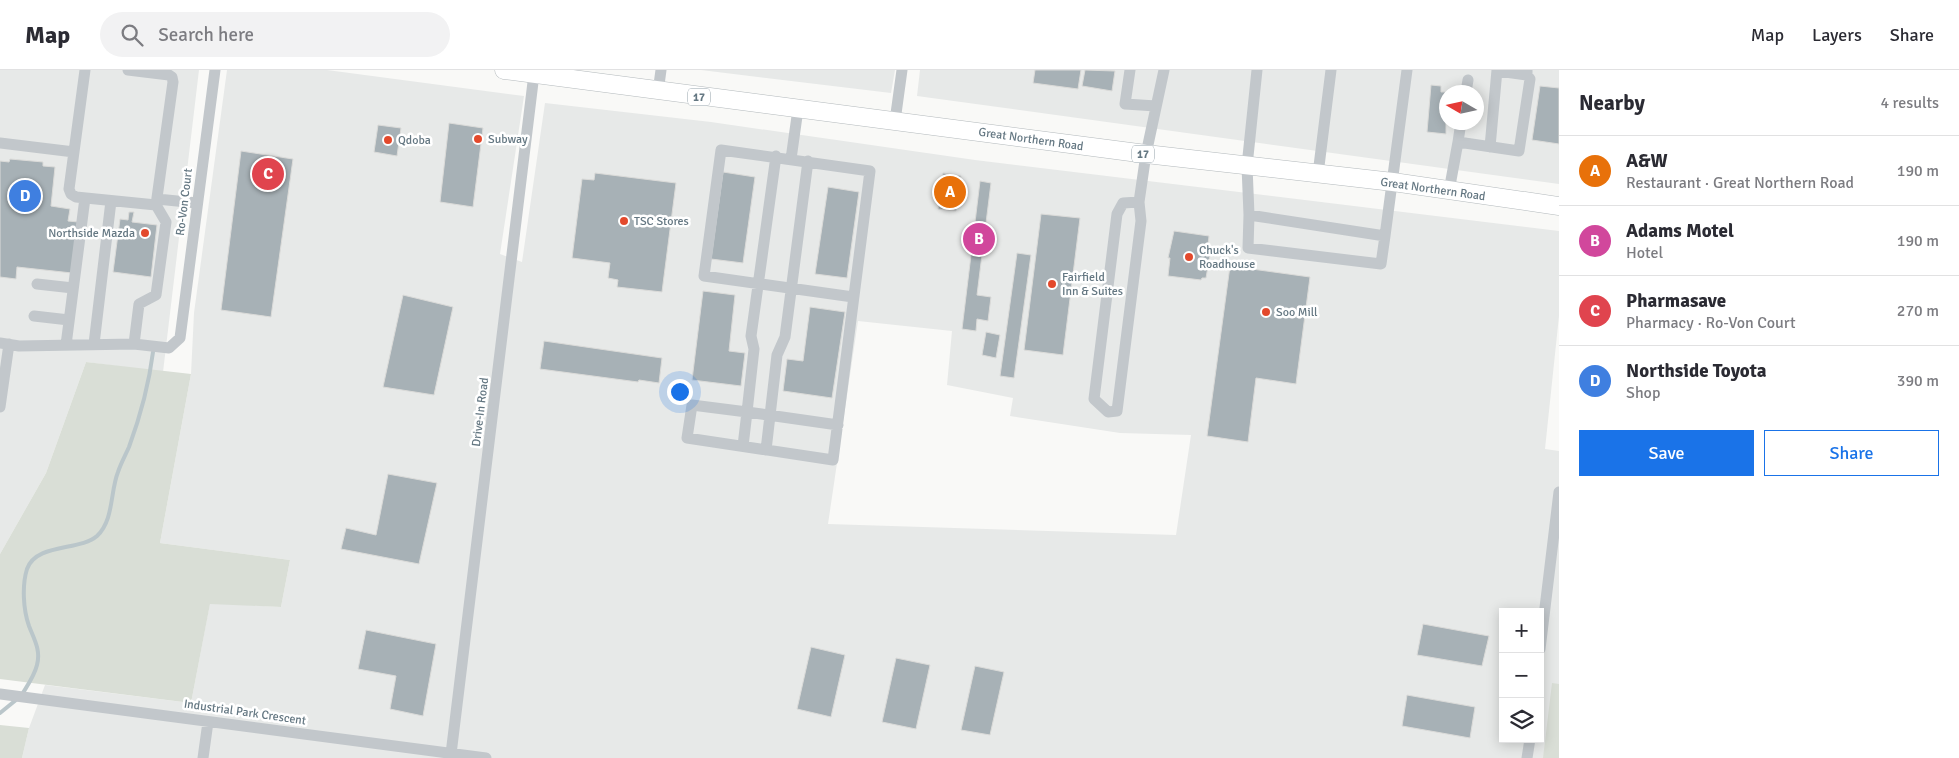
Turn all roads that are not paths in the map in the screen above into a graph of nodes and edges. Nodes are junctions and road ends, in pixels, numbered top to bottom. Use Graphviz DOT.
graph roads {
  1 [pos="85,70"];
  2 [pos="128,70"];
  3 [pos="215,70"];
  4 [pos="504,70"];
  5 [pos="661,70"];
  6 [pos="902,70"];
  7 [pos="1130,70"];
  8 [pos="1164,70"];
  9 [pos="1257,70"];
  10 [pos="1331,70"];
  11 [pos="1407,70"];
  12 [pos="1498,70"];
  13 [pos="1527,72"];
  14 [pos="534,74"];
  15 [pos="1468,80"];
  16 [pos="1467,85"];
  17 [pos="658,92"];
  18 [pos="1156,106"];
  19 [pos="798,109"];
  20 [pos="894,121"];
  21 [pos="1460,130"];
  22 [pos="1458,142"];
  23 [pos="0,143"];
  24 [pos="1490,147"];
  25 [pos="74,152"];
  26 [pos="1146,154"];
  27 [pos="776,156"];
  28 [pos="791,159"];
  29 [pos="808,161"];
  30 [pos="1248,166"];
  31 [pos="1318,174"];
  32 [pos="1393,182"];
  33 [pos="1449,191"];
  34 [pos="85,198"];
  35 [pos="111,201"];
  36 [pos="157,202"];
  37 [pos="1139,202"];
  38 [pos="197,204"];
  39 [pos="1559,206"];
  40 [pos="1250,215"];
  41 [pos="1384,236"];
  42 [pos="37,284"];
  43 [pos="758,284"];
  44 [pos="73,288"];
  45 [pos="792,288"];
  46 [pos="853,297"];
  47 [pos="34,316"];
  48 [pos="69,320"];
  49 [pos="4,344"];
  50 [pos="94,344"];
  51 [pos="134,344"];
  52 [pos="66,345"];
  53 [pos="0,407"];
  54 [pos="747,412"];
  55 [pos="770,416"];
  56 [pos="838,425"];
  57 [pos="743,446"];
  58 [pos="766,450"];
  59 [pos="1559,492"];
  60 [pos="1555,552"];
  61 [pos="1544,623"];
  62 [pos="0,694"];
  63 [pos="208,722"];
  64 [pos="1529,743"];
  65 [pos="451,754"];
  66 [pos="204,758"];
  67 [pos="486,758"];
  68 [pos="1527,758"];
  1 -- 25 [label="street"];
  2 -- 36 [label="street"];
  3 -- 38 [label="street, Ro-Von Court"];
  4 -- 14 [label="highway, Great Northern Road / 17"];
  5 -- 17 [label="street"];
  6 -- 20 [label="street"];
  7 -- 18 [label="street"];
  8 -- 18 [label="street"];
  9 -- 30 [label="street"];
  10 -- 31 [label="street"];
  11 -- 32 [label="street"];
  12 -- 13 [label="street"];
  12 -- 24 [label="street"];
  13 -- 24 [label="street"];
  14 -- 17 [label="highway, Great Northern Road / 17"];
  14 -- 65 [label="street, Drive-In Road"];
  15 -- 16 [label="street"];
  17 -- 19 [label="highway, Great Northern Road / 17"];
  18 -- 26 [label="street"];
  19 -- 20 [label="highway, Great Northern Road / 17"];
  19 -- 28 [label="street"];
  20 -- 26 [label="highway, Great Northern Road / 17"];
  21 -- 22 [label="street"];
  22 -- 24 [label="street"];
  22 -- 33 [label="street"];
  23 -- 25 [label="street"];
  25 -- 34 [label="street"];
  26 -- 30 [label="highway, Great Northern Road / 17"];
  26 -- 37 [label="street"];
  27 -- 28 [label="street"];
  27 -- 43 [label="street"];
  27 -- 43 [label="street"];
  28 -- 29 [label="street"];
  29 -- 45 [label="street"];
  29 -- 46 [label="street"];
  30 -- 31 [label="highway, Great Northern Road / 17"];
  30 -- 40 [label="street"];
  31 -- 32 [label="highway, Great Northern Road / 17"];
  32 -- 33 [label="highway, Great Northern Road / 17"];
  32 -- 41 [label="street"];
  33 -- 39 [label="highway, Great Northern Road / 17"];
  34 -- 35 [label="street"];
  34 -- 44 [label="street"];
  35 -- 36 [label="street"];
  35 -- 50 [label="street"];
  36 -- 38 [label="street"];
  36 -- 51 [label="street"];
  37 -- 37 [label="street"];
  38 -- 51 [label="street, Ro-Von Court"];
  40 -- 41 [label="street"];
  40 -- 41 [label="street"];
  42 -- 44 [label="street"];
  43 -- 45 [label="street"];
  43 -- 54 [label="street"];
  44 -- 48 [label="street"];
  45 -- 46 [label="street"];
  45 -- 55 [label="street"];
  46 -- 56 [label="street"];
  47 -- 48 [label="street"];
  48 -- 52 [label="street"];
  49 -- 52 [label="street"];
  49 -- 53 [label="street"];
  50 -- 51 [label="street"];
  50 -- 52 [label="street"];
  54 -- 55 [label="street"];
  54 -- 57 [label="street"];
  54 -- 57 [label="street"];
  55 -- 56 [label="street"];
  55 -- 58 [label="street"];
  56 -- 58 [label="street"];
  57 -- 58 [label="street"];
  59 -- 60 [label="street"];
  60 -- 61 [label="street"];
  62 -- 63 [label="street, Industrial Park Crescent"];
  63 -- 65 [label="street, Industrial Park Crescent"];
  63 -- 66 [label="street"];
  64 -- 68 [label="street"];
  65 -- 67 [label="street, Industrial Park Crescent"];
}
